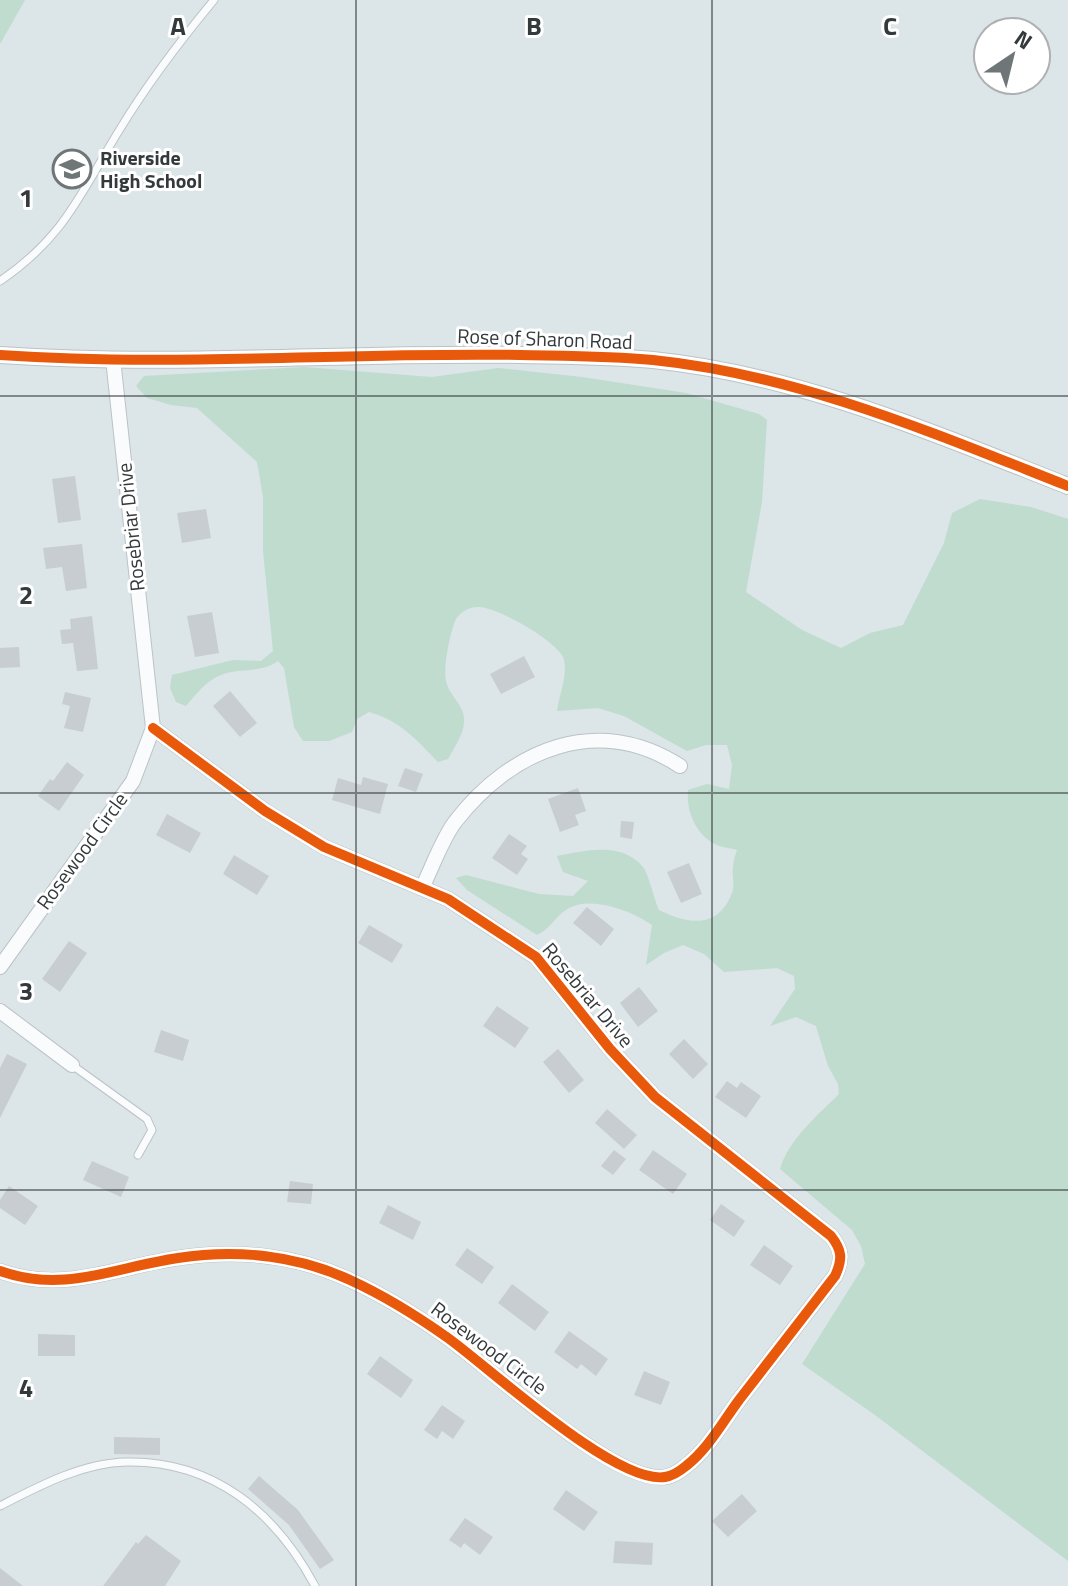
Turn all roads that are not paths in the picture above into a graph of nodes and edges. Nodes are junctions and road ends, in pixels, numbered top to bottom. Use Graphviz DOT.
graph roads {
  1 [pos="214,0"];
  2 [pos="0,281"];
  3 [pos="0,355"];
  4 [pos="113,359"];
  5 [pos="1068,486"];
  6 [pos="153,728"];
  7 [pos="680,766"];
  8 [pos="422,888"];
  9 [pos="0,967"];
  10 [pos="0,1011"];
  11 [pos="72,1065"];
  12 [pos="138,1155"];
  13 [pos="841,1255"];
  14 [pos="0,1271"];
  15 [pos="0,1506"];
  16 [pos="315,1586"];
  1 -- 2 [label="lane"];
  3 -- 4 [label="street, Rose of Sharon Road"];
  4 -- 5 [label="street, Rose of Sharon Road"];
  4 -- 6 [label="street, Rosebriar Drive"];
  6 -- 8 [label="street, Rosebriar Drive"];
  6 -- 9 [label="street, Rosewood Circle"];
  7 -- 8 [label="street"];
  8 -- 13 [label="street, Rosebriar Drive"];
  10 -- 11 [label="street"];
  11 -- 12 [label="lane"];
  13 -- 14 [label="street, Rosewood Circle"];
  15 -- 16 [label="lane"];
}
